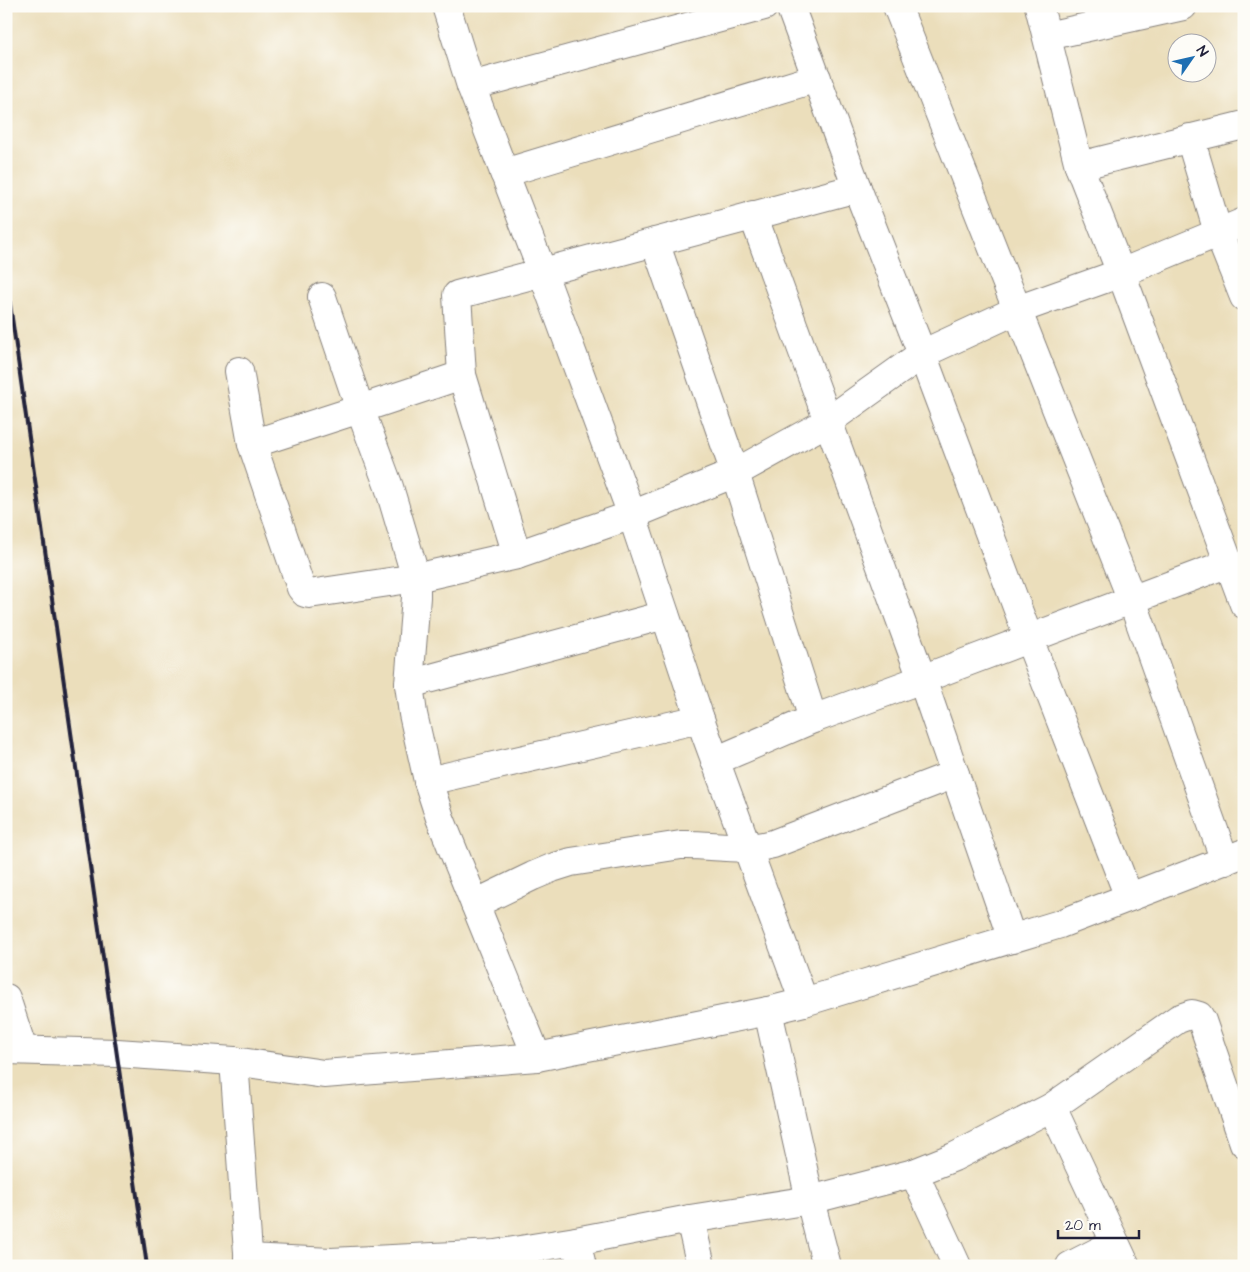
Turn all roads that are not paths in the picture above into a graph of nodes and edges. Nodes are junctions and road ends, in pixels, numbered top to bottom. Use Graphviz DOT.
graph roads {
  1 [pos="446,6"];
  2 [pos="764,6"];
  3 [pos="790,6"];
  4 [pos="897,6"];
  5 [pos="1040,6"];
  6 [pos="1183,6"];
  7 [pos="1047,36"];
  8 [pos="817,78"];
  9 [pos="471,86"];
  10 [pos="1244,125"];
  11 [pos="1190,138"];
  12 [pos="1079,166"];
  13 [pos="504,173"];
  14 [pos="857,188"];
  15 [pos="753,215"];
  16 [pos="1244,222"];
  17 [pos="1218,232"];
  18 [pos="655,242"];
  19 [pos="542,272"];
  20 [pos="1121,273"];
  21 [pos="1244,296"];
  22 [pos="322,297"];
  23 [pos="1017,310"];
  24 [pos="922,354"];
  25 [pos="239,371"];
  26 [pos="462,376"];
  27 [pos="360,409"];
  28 [pos="827,422"];
  29 [pos="252,444"];
  30 [pos="735,473"];
  31 [pos="632,515"];
  32 [pos="517,555"];
  33 [pos="1228,563"];
  34 [pos="416,578"];
  35 [pos="1132,600"];
  36 [pos="1244,604"];
  37 [pos="665,615"];
  38 [pos="1029,639"];
  39 [pos="922,679"];
  40 [pos="409,684"];
  41 [pos="700,719"];
  42 [pos="813,719"];
  43 [pos="715,762"];
  44 [pos="955,774"];
  45 [pos="428,781"];
  46 [pos="748,848"];
  47 [pos="1234,857"];
  48 [pos="1129,897"];
  49 [pos="475,904"];
  50 [pos="1012,939"];
  51 [pos="6,998"];
  52 [pos="804,1002"];
  53 [pos="768,1011"];
  54 [pos="15,1050"];
  55 [pos="537,1057"];
  56 [pos="234,1061"];
  57 [pos="1052,1107"];
  58 [pos="1244,1143"];
  59 [pos="914,1174"];
  60 [pos="810,1200"];
  61 [pos="690,1219"];
  62 [pos="579,1253"];
  63 [pos="1120,1254"];
  64 [pos="248,1262"];
  65 [pos="331,1264"];
  66 [pos="700,1266"];
  67 [pos="827,1266"];
  68 [pos="957,1266"];
  69 [pos="1070,1266"];
  1 -- 9 [label="street"];
  2 -- 9 [label="street"];
  3 -- 8 [label="street"];
  4 -- 23 [label="street"];
  5 -- 7 [label="street"];
  6 -- 7 [label="street"];
  7 -- 12 [label="street"];
  8 -- 13 [label="street"];
  8 -- 14 [label="street"];
  9 -- 13 [label="street"];
  10 -- 11 [label="street"];
  11 -- 12 [label="street"];
  11 -- 17 [label="street"];
  12 -- 20 [label="street"];
  13 -- 19 [label="street"];
  14 -- 15 [label="street"];
  14 -- 24 [label="street"];
  15 -- 18 [label="street"];
  15 -- 28 [label="street"];
  16 -- 17 [label="street"];
  17 -- 20 [label="street"];
  17 -- 21 [label="street"];
  18 -- 19 [label="street"];
  18 -- 30 [label="street"];
  19 -- 26 [label="street"];
  19 -- 31 [label="street"];
  20 -- 23 [label="street"];
  20 -- 33 [label="street"];
  22 -- 27 [label="street"];
  23 -- 24 [label="street"];
  23 -- 35 [label="street"];
  24 -- 28 [label="street"];
  24 -- 38 [label="street"];
  25 -- 29 [label="street"];
  26 -- 27 [label="street"];
  26 -- 32 [label="street"];
  27 -- 29 [label="street"];
  27 -- 34 [label="street"];
  28 -- 30 [label="street"];
  28 -- 39 [label="street"];
  29 -- 34 [label="street"];
  30 -- 31 [label="street"];
  30 -- 42 [label="street"];
  31 -- 32 [label="street"];
  31 -- 37 [label="street"];
  32 -- 34 [label="street"];
  33 -- 35 [label="street"];
  33 -- 36 [label="street"];
  34 -- 40 [label="street"];
  35 -- 38 [label="street"];
  35 -- 47 [label="street"];
  37 -- 40 [label="street"];
  37 -- 41 [label="street"];
  38 -- 39 [label="street"];
  38 -- 48 [label="street"];
  39 -- 42 [label="street"];
  39 -- 44 [label="street"];
  40 -- 45 [label="street"];
  41 -- 43 [label="street"];
  41 -- 45 [label="street"];
  42 -- 43 [label="street"];
  43 -- 46 [label="street"];
  44 -- 46 [label="street"];
  44 -- 50 [label="street"];
  45 -- 49 [label="street"];
  46 -- 49 [label="street"];
  46 -- 52 [label="street"];
  47 -- 48 [label="street"];
  48 -- 50 [label="street"];
  49 -- 55 [label="street"];
  50 -- 52 [label="street"];
  51 -- 54 [label="street"];
  52 -- 53 [label="street"];
  53 -- 55 [label="street"];
  53 -- 60 [label="street"];
  54 -- 56 [label="street"];
  55 -- 56 [label="street"];
  56 -- 64 [label="street"];
  57 -- 58 [label="street"];
  57 -- 59 [label="street"];
  57 -- 63 [label="street"];
  59 -- 60 [label="street"];
  59 -- 68 [label="street"];
  60 -- 61 [label="street"];
  60 -- 67 [label="street"];
  61 -- 62 [label="street"];
  61 -- 66 [label="street"];
  62 -- 65 [label="street"];
  63 -- 69 [label="street"];
  64 -- 65 [label="street"];
}
